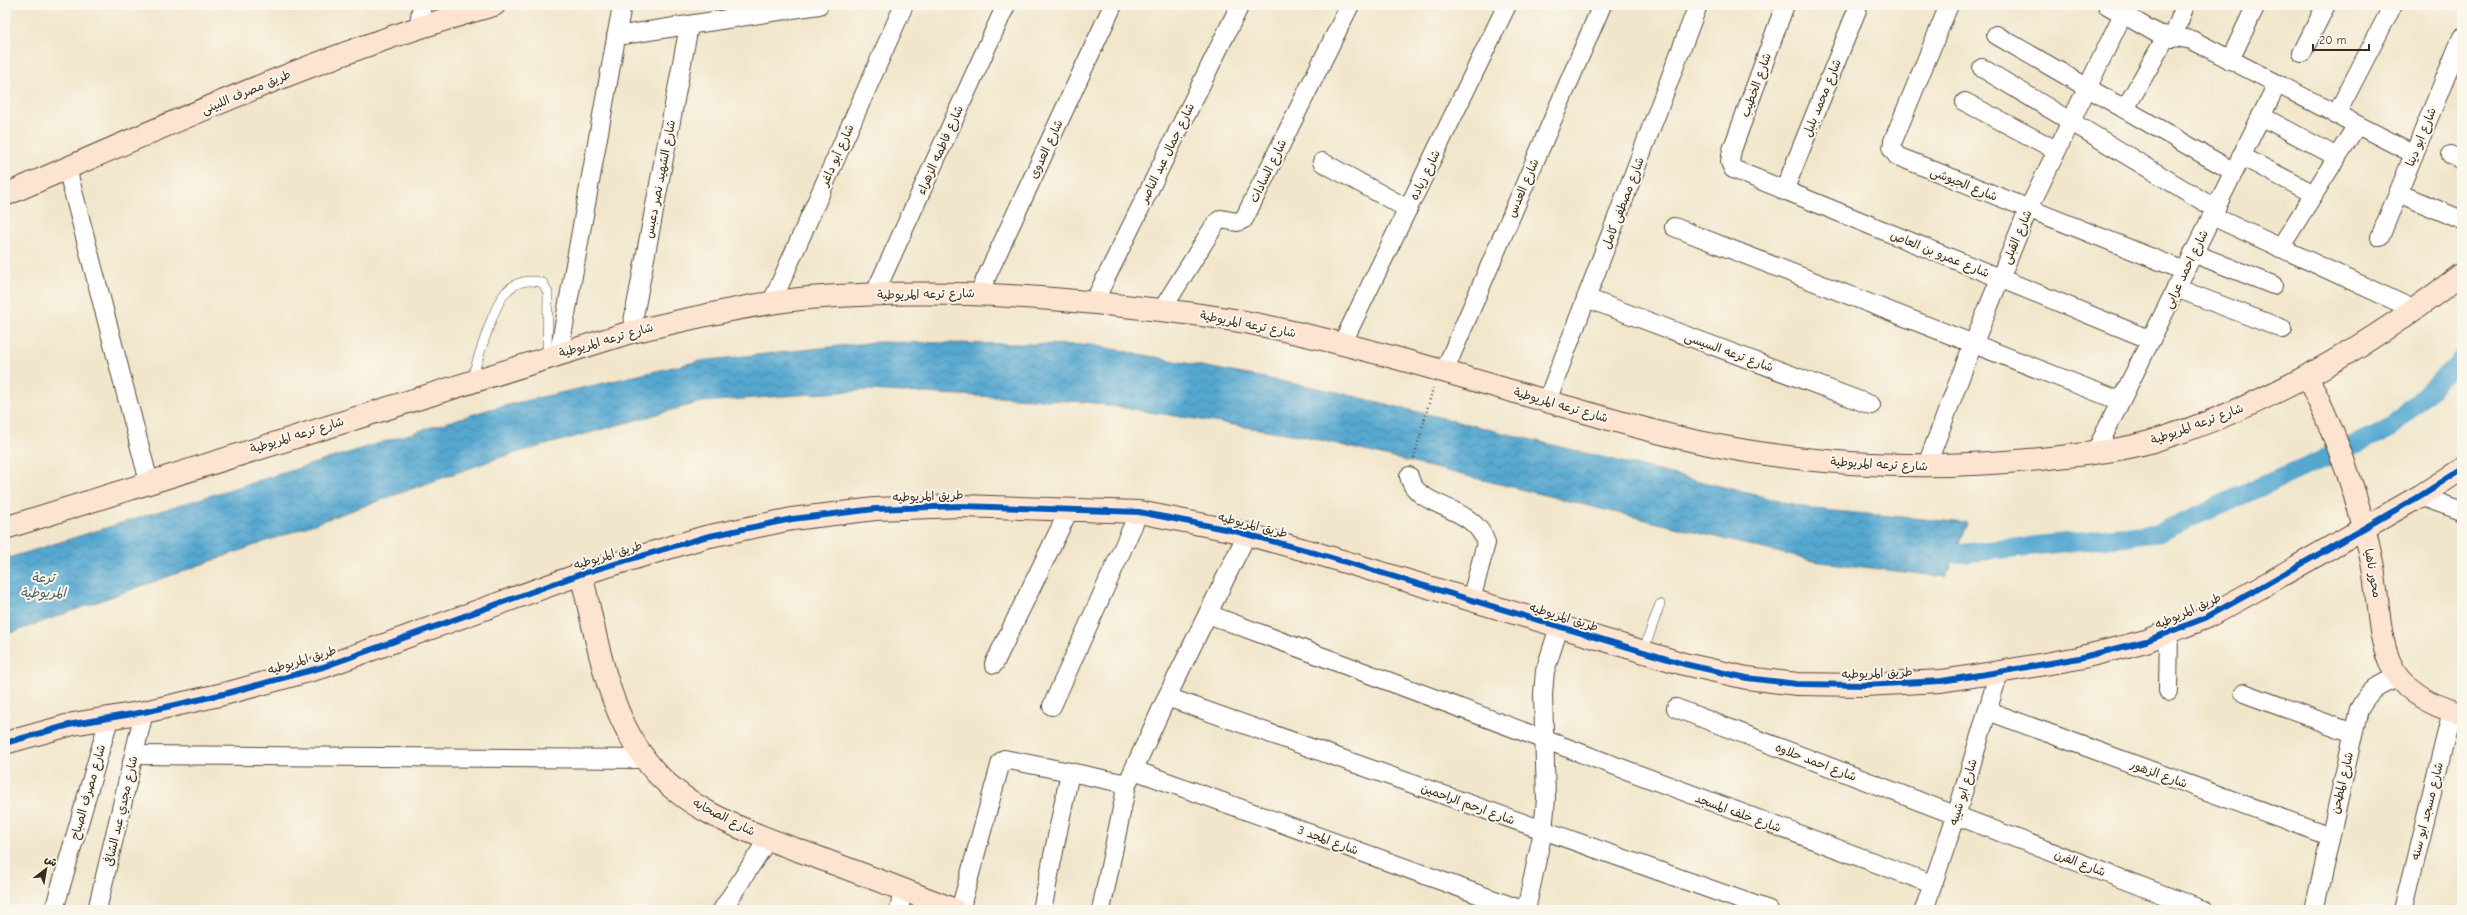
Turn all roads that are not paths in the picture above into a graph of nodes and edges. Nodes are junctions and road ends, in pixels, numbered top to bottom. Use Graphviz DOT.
graph roads {
  1 [pos="422,5"];
  2 [pos="494,5"];
  3 [pos="622,5"];
  4 [pos="819,5"];
  5 [pos="904,5"];
  6 [pos="1006,5"];
  7 [pos="1113,5"];
  8 [pos="1240,5"];
  9 [pos="1350,5"];
  10 [pos="1507,5"];
  11 [pos="1602,5"];
  12 [pos="1698,5"];
  13 [pos="1785,5"];
  14 [pos="1859,5"];
  15 [pos="1949,5"];
  16 [pos="2108,5"];
  17 [pos="2185,5"];
  18 [pos="2256,5"];
  19 [pos="2326,5"];
  20 [pos="2393,5"];
  21 [pos="2123,14"];
  22 [pos="689,26"];
  23 [pos="418,28"];
  24 [pos="1996,35"];
  25 [pos="616,36"];
  26 [pos="2169,37"];
  27 [pos="2462,37"];
  28 [pos="2302,53"];
  29 [pos="2230,60"];
  30 [pos="1982,68"];
  31 [pos="2277,84"];
  32 [pos="2086,87"];
  33 [pos="1964,102"];
  34 [pos="2125,110"];
  35 [pos="2336,114"];
  36 [pos="2261,116"];
  37 [pos="2069,121"];
  38 [pos="2357,125"];
  39 [pos="2056,150"];
  40 [pos="2414,154"];
  41 [pos="2337,157"];
  42 [pos="1322,162"];
  43 [pos="2238,164"];
  44 [pos="1731,166"];
  45 [pos="66,168"];
  46 [pos="1784,191"];
  47 [pos="2398,193"];
  48 [pos="2314,194"];
  49 [pos="5,195"];
  50 [pos="1408,208"];
  51 [pos="2028,210"];
  52 [pos="2214,212"];
  53 [pos="2462,220"];
  54 [pos="1674,227"];
  55 [pos="2380,237"];
  56 [pos="2280,248"];
  57 [pos="2194,253"];
  58 [pos="2185,271"];
  59 [pos="2462,274"];
  60 [pos="1999,279"];
  61 [pos="2273,285"];
  62 [pos="2176,288"];
  63 [pos="979,293"];
  64 [pos="874,295"];
  65 [pos="1586,298"];
  66 [pos="1094,302"];
  67 [pos="770,304"];
  68 [pos="1163,308"];
  69 [pos="2415,310"];
  70 [pos="2283,329"];
  71 [pos="631,332"];
  72 [pos="2151,340"];
  73 [pos="1342,344"];
  74 [pos="1972,345"];
  75 [pos="553,355"];
  76 [pos="1444,372"];
  77 [pos="471,381"];
  78 [pos="2312,387"];
  79 [pos="1547,401"];
  80 [pos="2120,401"];
  81 [pos="1871,405"];
  82 [pos="2095,453"];
  83 [pos="1926,467"];
  84 [pos="2462,469"];
  85 [pos="1409,476"];
  86 [pos="149,482"];
  87 [pos="2420,496"];
  88 [pos="1070,508"];
  89 [pos="2462,510"];
  90 [pos="1139,512"];
  91 [pos="5,528"];
  92 [pos="2364,528"];
  93 [pos="1247,534"];
  94 [pos="581,574"];
  95 [pos="1471,600"];
  96 [pos="1660,604"];
  97 [pos="1208,614"];
  98 [pos="1559,628"];
  99 [pos="2169,632"];
  100 [pos="1643,652"];
  101 [pos="994,664"];
  102 [pos="1999,672"];
  103 [pos="2399,677"];
  104 [pos="2168,691"];
  105 [pos="2244,693"];
  106 [pos="1167,697"];
  107 [pos="1052,706"];
  108 [pos="1676,708"];
  109 [pos="144,712"];
  110 [pos="1988,712"];
  111 [pos="2457,713"];
  112 [pos="109,720"];
  113 [pos="2353,733"];
  114 [pos="1543,741"];
  115 [pos="5,743"];
  116 [pos="134,755"];
  117 [pos="645,760"];
  118 [pos="1070,772"];
  119 [pos="1131,777"];
  120 [pos="1956,816"];
  121 [pos="1543,831"];
  122 [pos="2330,836"];
  123 [pos="768,839"];
  124 [pos="1932,884"];
  125 [pos="901,900"];
  126 [pos="1930,908"];
  127 [pos="54,910"];
  128 [pos="97,910"];
  129 [pos="722,910"];
  130 [pos="955,910"];
  131 [pos="960,910"];
  132 [pos="1042,910"];
  133 [pos="1101,910"];
  134 [pos="1522,910"];
  135 [pos="1526,910"];
  136 [pos="1769,910"];
  137 [pos="2203,910"];
  138 [pos="2314,910"];
  139 [pos="2403,910"];
  1 -- 23 [label="street"];
  2 -- 23 [label="street, طريق مصرف اللبينى"];
  3 -- 25 [label="street"];
  4 -- 22 [label="street"];
  5 -- 67 [label="street, شارع أبو داغر"];
  6 -- 64 [label="street, شارع فاطمه الزهراء"];
  7 -- 63 [label="street, شارع العدوى"];
  8 -- 66 [label="street, شارع جمال عبد الناصر"];
  9 -- 68 [label="street, شارع السادات"];
  10 -- 50 [label="street, شارع زياده"];
  11 -- 76 [label="street, شارع العدس"];
  12 -- 65 [label="street, شارع مصطفى كامل"];
  13 -- 44 [label="street, شارع الخطيب"];
  14 -- 46 [label="street, شارع محمد بلبل"];
  15 -- 51 [label="street, شارع الجيوشى"];
  16 -- 21 [label="street"];
  17 -- 26 [label="street"];
  18 -- 29 [label="street"];
  19 -- 28 [label="street"];
  20 -- 35 [label="street"];
  21 -- 26 [label="street"];
  21 -- 32 [label="street, شارع القبلى"];
  22 -- 25 [label="street"];
  22 -- 71 [label="street, شارع الشهيد نصر دعبس"];
  23 -- 45 [label="street, طريق مصرف اللبينى"];
  24 -- 32 [label="street"];
  25 -- 75 [label="street"];
  26 -- 29 [label="street"];
  26 -- 34 [label="street"];
  27 -- 40 [label="street, شارع ابو دينا"];
  29 -- 31 [label="street"];
  30 -- 37 [label="street"];
  31 -- 35 [label="street"];
  31 -- 36 [label="street, شارع احمد عرابى"];
  32 -- 34 [label="street"];
  32 -- 37 [label="street, شارع القبلى"];
  33 -- 39 [label="street"];
  34 -- 43 [label="street"];
  35 -- 38 [label="street"];
  36 -- 41 [label="street"];
  36 -- 43 [label="street, شارع احمد عرابى"];
  37 -- 39 [label="street, شارع القبلى"];
  37 -- 52 [label="street"];
  38 -- 40 [label="street"];
  38 -- 41 [label="street"];
  39 -- 51 [label="street, شارع القبلى"];
  40 -- 47 [label="street, شارع ابو دينا"];
  41 -- 48 [label="street"];
  42 -- 50 [label="street"];
  43 -- 48 [label="street"];
  43 -- 52 [label="street, شارع احمد عرابى"];
  44 -- 46 [label="street, شارع عمرو بن العاص"];
  45 -- 49 [label="street, طريق مصرف اللبينى"];
  45 -- 86 [label="street"];
  46 -- 60 [label="street, شارع عمرو بن العاص"];
  47 -- 53 [label="street"];
  47 -- 55 [label="street, شارع ابو دينا"];
  48 -- 56 [label="street"];
  50 -- 73 [label="street, شارع زياده"];
  51 -- 58 [label="street, شارع الجيوشى"];
  51 -- 60 [label="street, شارع القبلى"];
  52 -- 56 [label="street"];
  52 -- 57 [label="street, شارع احمد عرابى"];
  54 -- 74 [label="street"];
  56 -- 69 [label="street"];
  57 -- 58 [label="street, شارع احمد عرابى"];
  57 -- 61 [label="street"];
  58 -- 62 [label="street, شارع احمد عرابى"];
  59 -- 69 [label="street, شارع ترعه المريوطية"];
  60 -- 72 [label="street, شارع عمرو بن العاص"];
  60 -- 74 [label="street, شارع القبلى"];
  62 -- 70 [label="street"];
  62 -- 72 [label="street, شارع احمد عرابى"];
  63 -- 64 [label="street, شارع ترعه المريوطية"];
  63 -- 66 [label="street, شارع ترعه المريوطية"];
  64 -- 67 [label="street, شارع ترعه المريوطية"];
  65 -- 79 [label="street, شارع مصطفى كامل"];
  65 -- 81 [label="street, شارع ترعه السيسى"];
  66 -- 68 [label="street, شارع ترعه المريوطية"];
  67 -- 71 [label="street, شارع ترعه المريوطية"];
  68 -- 73 [label="street, شارع ترعه المريوطية"];
  69 -- 78 [label="street, شارع ترعه المريوطية"];
  71 -- 75 [label="street, شارع ترعه المريوطية"];
  72 -- 80 [label="street, شارع احمد عرابى"];
  73 -- 76 [label="street, شارع ترعه المريوطية"];
  74 -- 80 [label="street"];
  74 -- 83 [label="street, شارع القبلى"];
  75 -- 77 [label="street, شارع ترعه المريوطية"];
  75 -- 77 [label="lane"];
  76 -- 79 [label="street, شارع ترعه المريوطية"];
  77 -- 86 [label="street, شارع ترعه المريوطية"];
  78 -- 82 [label="street, شارع ترعه المريوطية"];
  78 -- 92 [label="street, محور ناهيا"];
  79 -- 83 [label="street, شارع ترعه المريوطية"];
  80 -- 82 [label="street, شارع احمد عرابى"];
  82 -- 83 [label="street, شارع ترعه المريوطية"];
  84 -- 87 [label="street, طريق المريوطيه"];
  85 -- 95 [label="street"];
  86 -- 91 [label="street, شارع ترعه المريوطية"];
  87 -- 89 [label="street"];
  87 -- 92 [label="street, طريق المريوطيه"];
  88 -- 90 [label="street, طريق المريوطيه"];
  88 -- 94 [label="street, طريق المريوطيه"];
  88 -- 101 [label="street"];
  90 -- 93 [label="street, طريق المريوطيه"];
  90 -- 107 [label="street"];
  92 -- 99 [label="street, طريق المريوطيه"];
  92 -- 103 [label="street, محور ناهيا"];
  93 -- 95 [label="street, طريق المريوطيه"];
  93 -- 97 [label="street"];
  94 -- 109 [label="street, طريق المريوطيه"];
  94 -- 117 [label="street, شارع الصحابه"];
  95 -- 98 [label="street, طريق المريوطيه"];
  96 -- 100 [label="lane"];
  97 -- 106 [label="street"];
  97 -- 114 [label="street, شارع خلف المسجد"];
  98 -- 100 [label="street, طريق المريوطيه"];
  98 -- 114 [label="street"];
  99 -- 102 [label="street, طريق المريوطيه"];
  99 -- 104 [label="street"];
  100 -- 102 [label="street, طريق المريوطيه"];
  102 -- 110 [label="street, شارع ابو شيبه"];
  103 -- 111 [label="street, محور ناهيا"];
  103 -- 113 [label="street, شارع المطحن"];
  105 -- 113 [label="street"];
  106 -- 119 [label="street"];
  106 -- 121 [label="street, شارع ارحم الراحمين"];
  108 -- 120 [label="street, شارع احمد حلاوه"];
  109 -- 112 [label="street, طريق المريوطيه"];
  109 -- 116 [label="street, شارع مجدي عبد الشافى"];
  110 -- 120 [label="street, شارع ابو شيبه"];
  110 -- 122 [label="street, شارع الزهور"];
  111 -- 139 [label="street, شارع مسجد ابو سنه"];
  112 -- 115 [label="street, طريق المريوطيه"];
  112 -- 127 [label="street, شارع مصرف الصباح"];
  113 -- 122 [label="street, شارع المطحن"];
  114 -- 121 [label="street"];
  114 -- 124 [label="street, شارع خلف المسجد"];
  116 -- 117 [label="street"];
  116 -- 128 [label="street, شارع مجدي عبد الشافى"];
  117 -- 123 [label="street, شارع الصحابه"];
  118 -- 119 [label="street, شارع المجد 3"];
  118 -- 131 [label="street, شارع المجد 3"];
  118 -- 132 [label="street"];
  119 -- 133 [label="street"];
  119 -- 134 [label="street, شارع المجد 3"];
  120 -- 124 [label="street, شارع ابو شيبه"];
  120 -- 137 [label="street, شارع الفرن"];
  121 -- 135 [label="street"];
  121 -- 136 [label="street, شارع ارحم الراحمين"];
  122 -- 138 [label="street, شارع المطحن"];
  123 -- 125 [label="street, شارع الصحابه"];
  123 -- 129 [label="street"];
  124 -- 126 [label="street, شارع ابو شيبه"];
  125 -- 130 [label="street, شارع الصحابه"];
}
